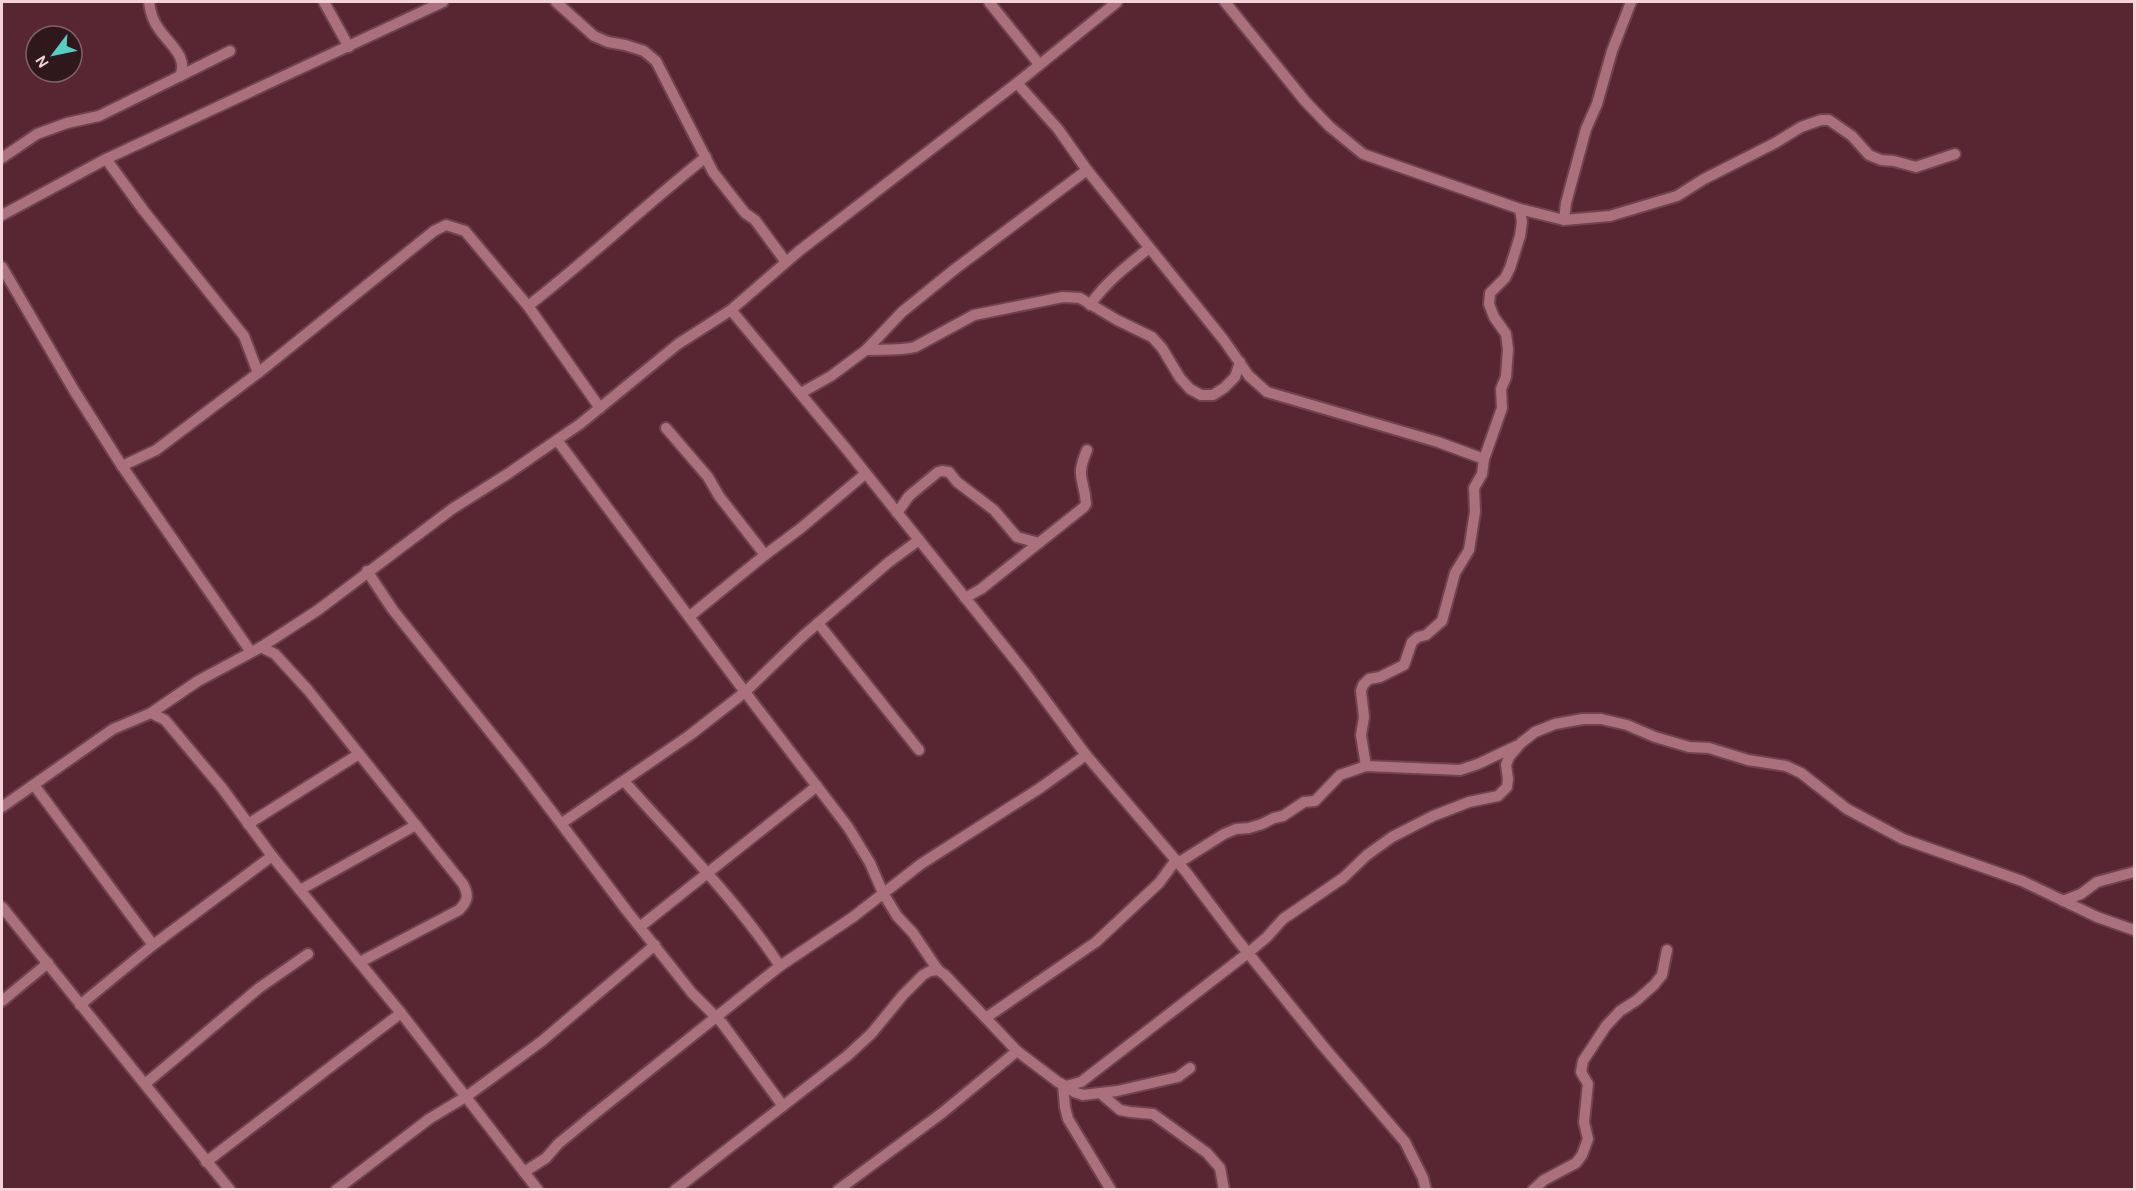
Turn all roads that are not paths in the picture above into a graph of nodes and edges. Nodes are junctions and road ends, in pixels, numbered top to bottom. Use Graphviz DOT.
graph roads {
  1 [pos="149,2"];
  2 [pos="324,2"];
  3 [pos="443,2"];
  4 [pos="556,2"];
  5 [pos="989,2"];
  6 [pos="1118,2"];
  7 [pos="1225,2"];
  8 [pos="1631,2"];
  9 [pos="429,5"];
  10 [pos="349,47"];
  11 [pos="230,51"];
  12 [pos="1039,64"];
  13 [pos="180,76"];
  14 [pos="1017,83"];
  15 [pos="1955,154"];
  16 [pos="706,157"];
  17 [pos="2,158"];
  18 [pos="106,159"];
  19 [pos="1087,170"];
  20 [pos="1520,209"];
  21 [pos="2,215"];
  22 [pos="1564,220"];
  23 [pos="1149,248"];
  24 [pos="786,262"];
  25 [pos="2,267"];
  26 [pos="1090,304"];
  27 [pos="528,306"];
  28 [pos="731,310"];
  29 [pos="866,350"];
  30 [pos="1240,362"];
  31 [pos="258,373"];
  32 [pos="801,393"];
  33 [pos="600,408"];
  34 [pos="666,428"];
  35 [pos="557,440"];
  36 [pos="1087,450"];
  37 [pos="1484,459"];
  38 [pos="122,466"];
  39 [pos="865,474"];
  40 [pos="897,513"];
  41 [pos="919,540"];
  42 [pos="1039,543"];
  43 [pos="765,555"];
  44 [pos="367,571"];
  45 [pos="965,598"];
  46 [pos="690,616"];
  47 [pos="818,623"];
  48 [pos="256,650"];
  49 [pos="745,692"];
  50 [pos="151,712"];
  51 [pos="1521,743"];
  52 [pos="919,750"];
  53 [pos="359,754"];
  54 [pos="1086,755"];
  55 [pos="1365,766"];
  56 [pos="624,781"];
  57 [pos="34,785"];
  58 [pos="816,786"];
  59 [pos="2,807"];
  60 [pos="562,823"];
  61 [pos="248,824"];
  62 [pos="416,825"];
  63 [pos="272,856"];
  64 [pos="1177,862"];
  65 [pos="2134,872"];
  66 [pos="707,874"];
  67 [pos="300,890"];
  68 [pos="883,893"];
  69 [pos="2063,901"];
  70 [pos="2,907"];
  71 [pos="641,926"];
  72 [pos="2134,930"];
  73 [pos="153,945"];
  74 [pos="655,945"];
  75 [pos="1667,950"];
  76 [pos="1248,953"];
  77 [pos="308,954"];
  78 [pos="360,962"];
  79 [pos="48,963"];
  80 [pos="780,966"];
  81 [pos="938,970"];
  82 [pos="2,1001"];
  83 [pos="80,1005"];
  84 [pos="401,1013"];
  85 [pos="716,1017"];
  86 [pos="987,1017"];
  87 [pos="1017,1051"];
  88 [pos="1190,1068"];
  89 [pos="145,1084"];
  90 [pos="1064,1085"];
  91 [pos="1100,1093"];
  92 [pos="467,1096"];
  93 [pos="783,1106"];
  94 [pos="206,1162"];
  95 [pos="524,1172"];
  96 [pos="230,1190"];
  97 [pos="336,1190"];
  98 [pos="538,1190"];
  99 [pos="675,1190"];
  100 [pos="837,1190"];
  101 [pos="1111,1190"];
  102 [pos="1224,1190"];
  103 [pos="1426,1190"];
  104 [pos="1533,1190"];
  1 -- 13 [label="street"];
  2 -- 10 [label="street"];
  3 -- 9 [label="street"];
  4 -- 16 [label="street"];
  5 -- 12 [label="street"];
  6 -- 12 [label="street"];
  7 -- 20 [label="street"];
  8 -- 22 [label="street"];
  9 -- 10 [label="street"];
  10 -- 18 [label="street"];
  11 -- 13 [label="street"];
  12 -- 14 [label="street"];
  13 -- 17 [label="street"];
  14 -- 19 [label="street"];
  14 -- 24 [label="street"];
  15 -- 22 [label="street"];
  16 -- 24 [label="street"];
  16 -- 27 [label="street"];
  18 -- 21 [label="street"];
  18 -- 31 [label="street"];
  19 -- 23 [label="street"];
  19 -- 29 [label="street"];
  20 -- 22 [label="street"];
  20 -- 37 [label="street"];
  23 -- 26 [label="street"];
  23 -- 30 [label="street"];
  24 -- 28 [label="street"];
  25 -- 38 [label="street"];
  26 -- 29 [label="street"];
  26 -- 30 [label="street"];
  27 -- 31 [label="street"];
  27 -- 33 [label="street"];
  28 -- 32 [label="street"];
  28 -- 33 [label="street"];
  29 -- 32 [label="street"];
  30 -- 37 [label="street"];
  31 -- 38 [label="street"];
  32 -- 39 [label="street"];
  33 -- 35 [label="street"];
  34 -- 43 [label="street"];
  35 -- 44 [label="street"];
  35 -- 46 [label="street"];
  36 -- 42 [label="street"];
  37 -- 55 [label="street"];
  38 -- 48 [label="street"];
  39 -- 40 [label="street"];
  39 -- 43 [label="street"];
  40 -- 41 [label="street"];
  40 -- 42 [label="street"];
  41 -- 45 [label="street"];
  41 -- 47 [label="street"];
  42 -- 45 [label="street"];
  43 -- 46 [label="street"];
  44 -- 48 [label="street"];
  44 -- 60 [label="street"];
  45 -- 54 [label="street"];
  46 -- 49 [label="street"];
  47 -- 49 [label="street"];
  47 -- 52 [label="street"];
  48 -- 50 [label="street"];
  48 -- 53 [label="street"];
  49 -- 56 [label="street"];
  49 -- 58 [label="street"];
  50 -- 57 [label="street"];
  50 -- 61 [label="street"];
  51 -- 55 [label="street"];
  51 -- 69 [label="street"];
  51 -- 76 [label="street"];
  53 -- 61 [label="street"];
  53 -- 62 [label="street"];
  54 -- 64 [label="street"];
  54 -- 68 [label="street"];
  55 -- 64 [label="street"];
  56 -- 60 [label="street"];
  56 -- 66 [label="street"];
  57 -- 59 [label="street"];
  57 -- 73 [label="street"];
  58 -- 66 [label="street"];
  58 -- 68 [label="street"];
  60 -- 71 [label="street"];
  61 -- 63 [label="street"];
  62 -- 67 [label="street"];
  62 -- 78 [label="street"];
  63 -- 67 [label="street"];
  63 -- 73 [label="street"];
  64 -- 76 [label="street"];
  64 -- 86 [label="street"];
  65 -- 69 [label="street"];
  66 -- 71 [label="street"];
  66 -- 80 [label="street"];
  67 -- 78 [label="street"];
  68 -- 80 [label="street"];
  68 -- 81 [label="street"];
  69 -- 72 [label="street"];
  70 -- 79 [label="street"];
  71 -- 74 [label="street"];
  73 -- 83 [label="street"];
  74 -- 85 [label="street"];
  74 -- 92 [label="street"];
  75 -- 104 [label="street"];
  76 -- 90 [label="street"];
  76 -- 103 [label="street"];
  77 -- 89 [label="street"];
  78 -- 84 [label="street"];
  79 -- 82 [label="street"];
  79 -- 83 [label="street"];
  80 -- 85 [label="street"];
  81 -- 86 [label="street"];
  81 -- 93 [label="street"];
  83 -- 89 [label="street"];
  84 -- 92 [label="street"];
  84 -- 94 [label="street"];
  85 -- 93 [label="street"];
  85 -- 95 [label="street"];
  86 -- 87 [label="street"];
  87 -- 90 [label="street"];
  87 -- 100 [label="street"];
  88 -- 91 [label="street"];
  89 -- 94 [label="street"];
  90 -- 91 [label="street"];
  90 -- 101 [label="street"];
  91 -- 102 [label="street"];
  92 -- 95 [label="street"];
  92 -- 97 [label="street"];
  93 -- 99 [label="street"];
  94 -- 96 [label="street"];
  95 -- 98 [label="street"];
}
